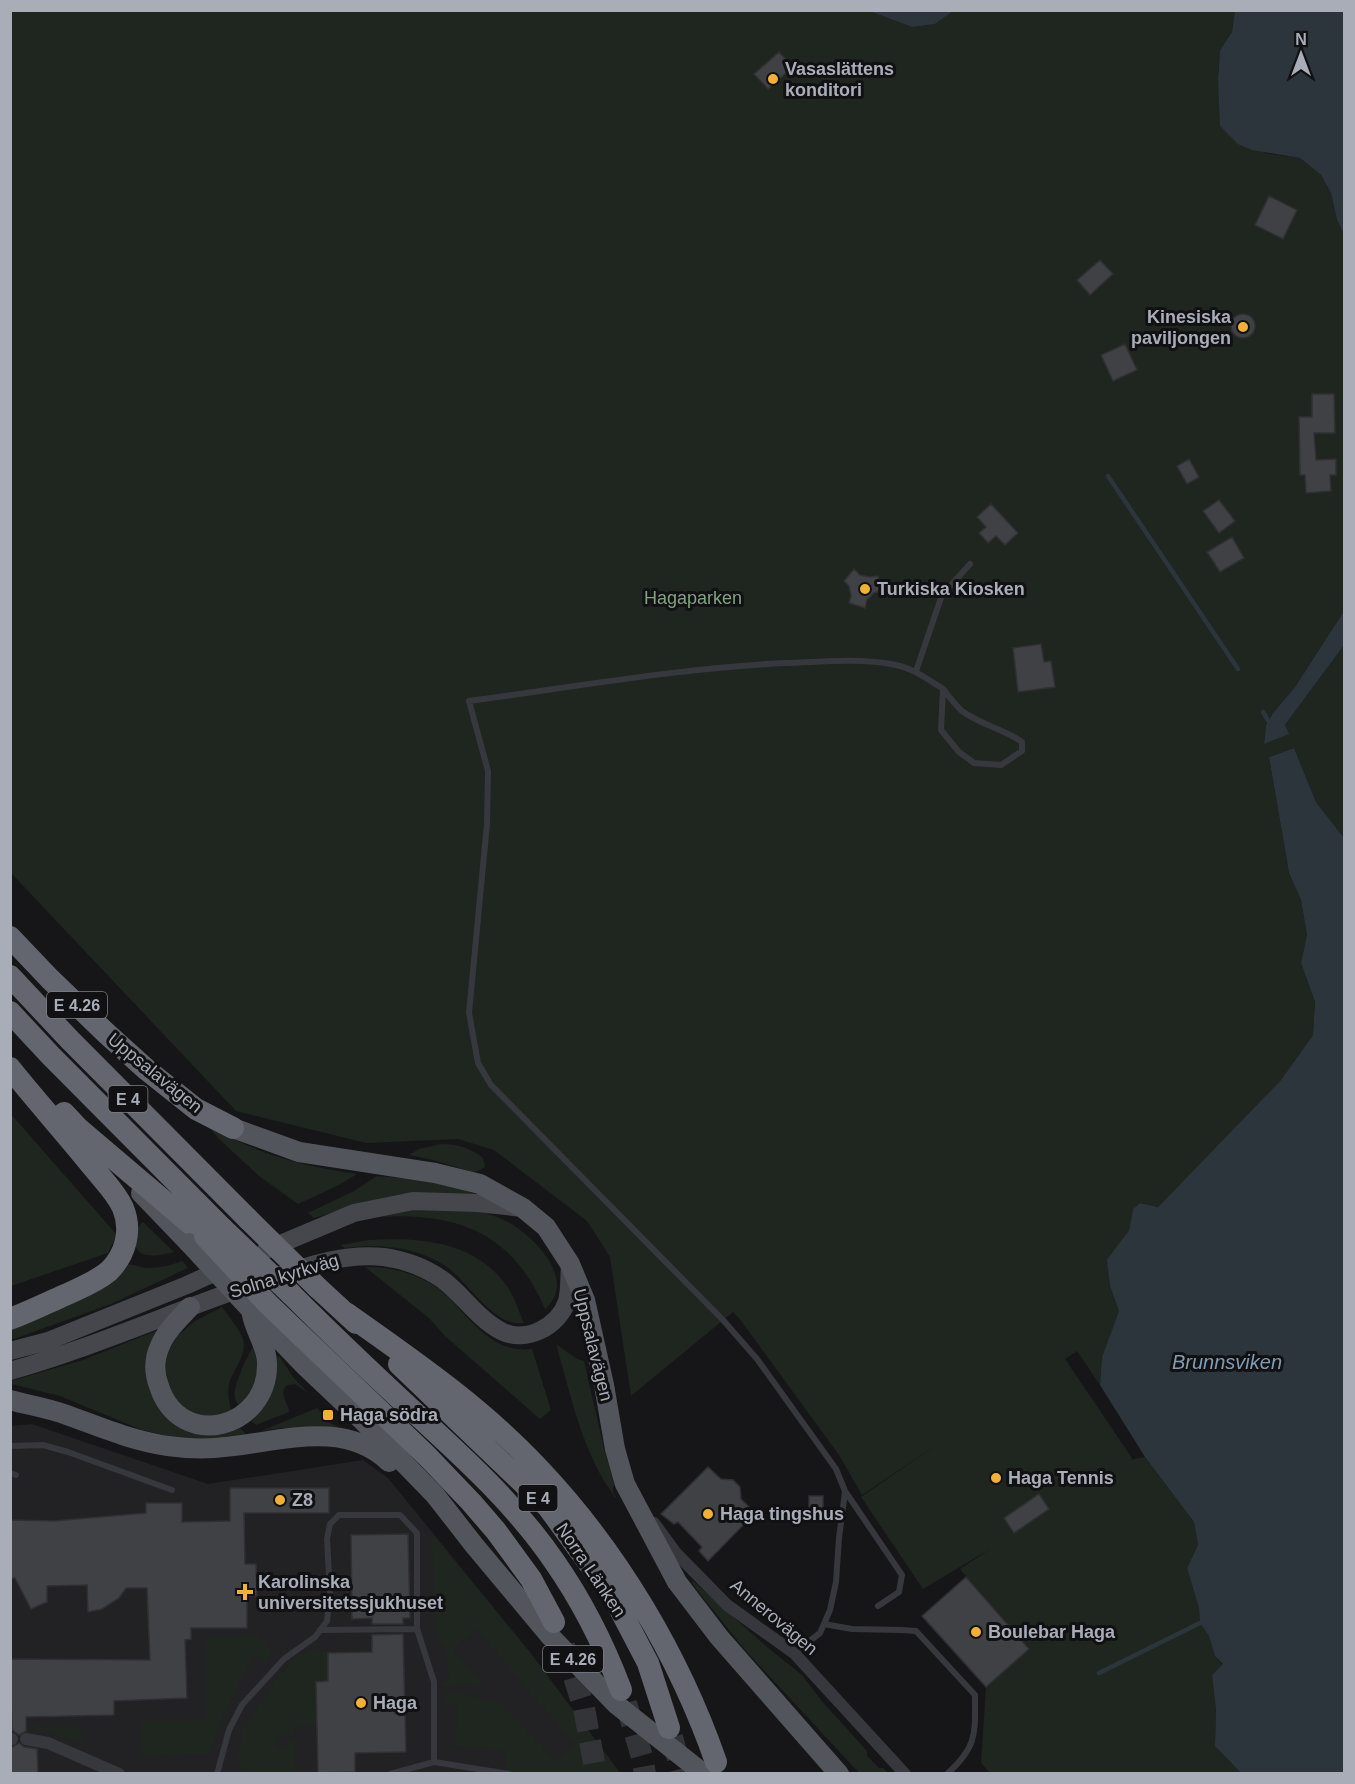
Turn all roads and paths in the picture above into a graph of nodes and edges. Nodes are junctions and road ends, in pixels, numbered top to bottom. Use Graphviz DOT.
graph roads {
  1 [pos="970,564"];
  2 [pos="916,671"];
  3 [pos="943,689"];
  4 [pos="10,937"];
  5 [pos="10,976"];
  6 [pos="10,1012"];
  7 [pos="10,1056"];
  8 [pos="10,1068"];
  9 [pos="233,1128"];
  10 [pos="523,1209"];
  11 [pos="206,1236"];
  12 [pos="570,1264"];
  13 [pos="317,1287"];
  14 [pos="259,1306"];
  15 [pos="190,1307"];
  16 [pos="346,1313"];
  17 [pos="10,1320"];
  18 [pos="10,1351"];
  19 [pos="10,1371"];
  20 [pos="10,1400"];
  21 [pos="10,1446"];
  22 [pos="625,1485"];
  23 [pos="172,1490"];
  24 [pos="845,1491"];
  25 [pos="459,1528"];
  26 [pos="878,1606"];
  27 [pos="554,1623"];
  28 [pos="824,1624"];
  29 [pos="417,1629"];
  30 [pos="320,1630"];
  31 [pos="794,1653"];
  32 [pos="621,1690"];
  33 [pos="669,1728"];
  34 [pos="27,1739"];
  35 [pos="434,1762"];
  36 [pos="710,1768"];
  37 [pos="115,1773"];
  38 [pos="217,1773"];
  39 [pos="390,1773"];
  40 [pos="509,1773"];
  41 [pos="839,1773"];
  42 [pos="905,1773"];
  43 [pos="947,1773"];
  1 -- 2 [label="lane"];
  2 -- 3 [label="lane"];
  2 -- 24 [label="lane"];
  3 -- 3 [label="lane"];
  4 -- 9 [label="highway, Uppsalavägen / E 4.26"];
  5 -- 13 [label="highway, Uppsalavägen / E 4, bridge"];
  6 -- 11 [label="highway, E 4"];
  7 -- 11 [label="highway"];
  8 -- 17 [label="highway"];
  9 -- 10 [label="main road, Uppsalavägen / E 4.26"];
  10 -- 12 [label="main road, Uppsalavägen / E 4.26"];
  10 -- 18 [label="street, Solna kyrkväg"];
  11 -- 14 [label="highway, bridge"];
  11 -- 32 [label="highway, Norra Länken / E 4, bridge"];
  12 -- 15 [label="street, Solna kyrkväg"];
  12 -- 22 [label="main road, Uppsalavägen / E 4.26"];
  13 -- 16 [label="highway, Norra Länken / E 4"];
  14 -- 15 [label="main road"];
  14 -- 25 [label="main road, E 4.26"];
  14 -- 27 [label="highway"];
  15 -- 19 [label="street, Solna kyrkväg"];
  16 -- 33 [label="highway, Norra Länken / E 4"];
  16 -- 36 [label="highway"];
  20 -- 25 [label="main road"];
  21 -- 23 [label="lane"];
  22 -- 31 [label="street, Annerovägen"];
  22 -- 41 [label="main road, Uppsalavägen / E 4.26"];
  24 -- 26 [label="lane"];
  24 -- 28 [label="lane"];
  25 -- 36 [label="main road, E 4.26"];
  28 -- 31 [label="lane"];
  28 -- 43 [label="lane"];
  29 -- 30 [label="lane"];
  29 -- 30 [label="lane"];
  29 -- 35 [label="lane"];
  30 -- 38 [label="lane"];
  31 -- 42 [label="street, Annerovägen"];
  34 -- 37 [label="street"];
  35 -- 39 [label="lane"];
  35 -- 40 [label="lane"];
}
